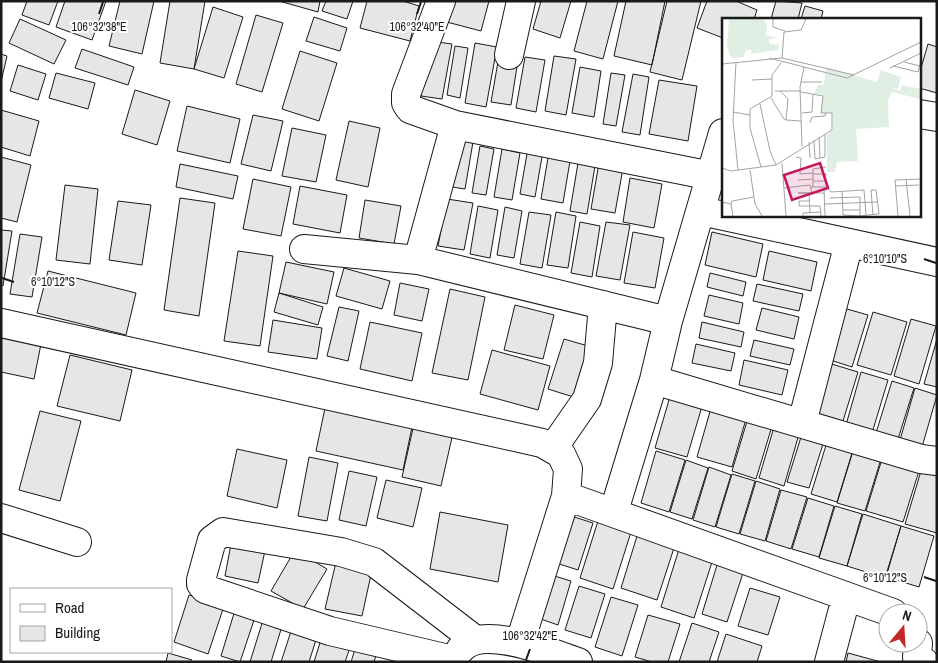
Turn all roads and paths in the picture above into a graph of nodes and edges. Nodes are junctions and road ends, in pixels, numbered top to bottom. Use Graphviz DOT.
graph roads {
  1 [pos="441,1"];
  2 [pos="521,1"];
  3 [pos="509,55"];
  4 [pos="920,114"];
  5 [pos="937,117"];
  6 [pos="455,124"];
  7 [pos="722,137"];
  8 [pos="712,176"];
  9 [pos="701,211"];
  10 [pos="722,216"];
  11 [pos="724,216"];
  12 [pos="849,243"];
  13 [pos="304,249"];
  14 [pos="418,260"];
  15 [pos="937,262"];
  16 [pos="603,305"];
  17 [pos="668,321"];
  18 [pos="1,323"];
  19 [pos="654,380"];
  20 [pos="802,422"];
  21 [pos="554,448"];
  22 [pos="937,461"];
  23 [pos="566,496"];
  24 [pos="614,512"];
  25 [pos="1,518"];
  26 [pos="77,542"];
  27 [pos="846,598"];
  28 [pos="878,608"];
  29 [pos="474,639"];
  30 [pos="520,642"];
  31 [pos="453,661"];
  32 [pos="578,662"];
  33 [pos="829,662"];
  1 -- 6 [label="street"];
  2 -- 3 [label="street"];
  4 -- 5 [label="street"];
  6 -- 8 [label="street"];
  6 -- 14 [label="street"];
  7 -- 8 [label="street"];
  8 -- 9 [label="street"];
  9 -- 10 [label="street"];
  9 -- 17 [label="street"];
  11 -- 12 [label="street"];
  12 -- 15 [label="street"];
  12 -- 20 [label="street"];
  13 -- 14 [label="street"];
  14 -- 16 [label="street"];
  16 -- 17 [label="street"];
  16 -- 21 [label="street"];
  17 -- 19 [label="street"];
  18 -- 21 [label="street"];
  19 -- 20 [label="street"];
  19 -- 24 [label="street"];
  20 -- 22 [label="street"];
  21 -- 23 [label="street"];
  23 -- 24 [label="street"];
  23 -- 30 [label="street"];
  24 -- 27 [label="street"];
  25 -- 26 [label="street"];
  27 -- 28 [label="street"];
  27 -- 33 [label="street"];
  29 -- 30 [label="street"];
  29 -- 31 [label="street"];
  29 -- 31 [label="street"];
  30 -- 32 [label="street"];
}
